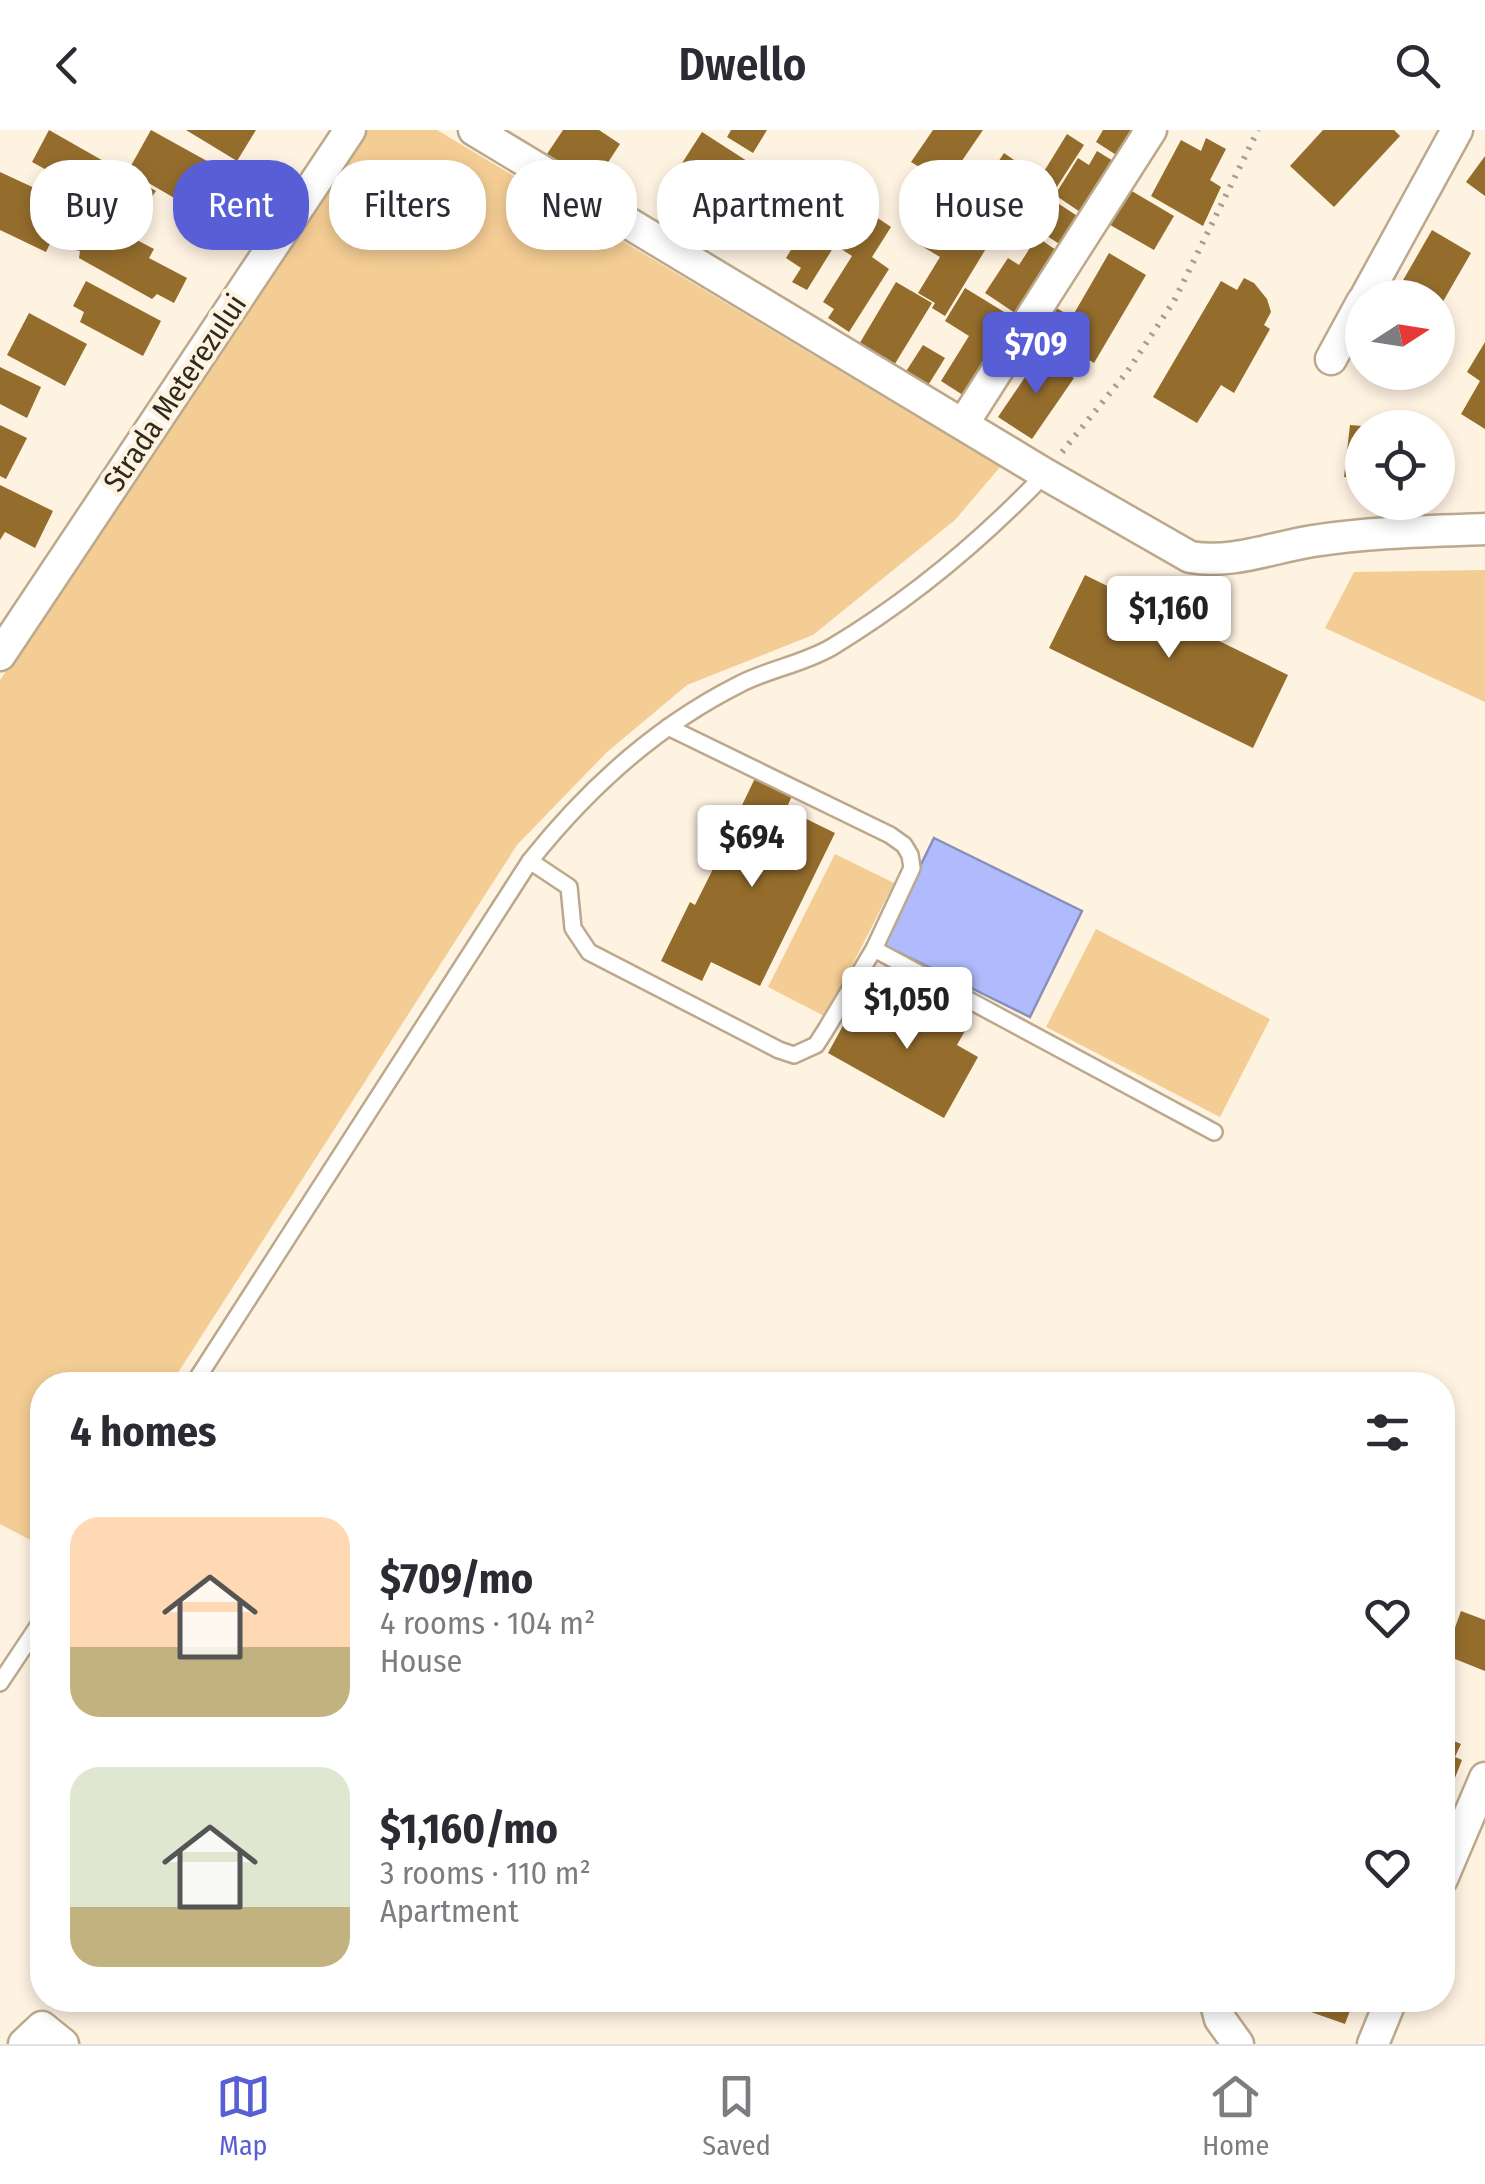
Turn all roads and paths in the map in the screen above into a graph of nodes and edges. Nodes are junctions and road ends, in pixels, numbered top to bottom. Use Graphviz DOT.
graph roads {
  1 [pos="350,130"];
  2 [pos="474,130"];
  3 [pos="1151,130"];
  4 [pos="1258,130"];
  5 [pos="1458,130"];
  6 [pos="1375,280"];
  7 [pos="1345,334"];
  8 [pos="1331,359"];
  9 [pos="962,424"];
  10 [pos="1045,474"];
  11 [pos="1485,529"];
  12 [pos="0,655"];
  13 [pos="668,726"];
  14 [pos="530,860"];
  15 [pos="874,949"];
  16 [pos="1214,1132"];
  17 [pos="202,1372"];
  18 [pos="30,1638"];
  19 [pos="0,1683"];
  20 [pos="1485,1778"];
  21 [pos="1455,1848"];
  22 [pos="1218,2012"];
  23 [pos="1386,2012"];
  24 [pos="24,2044"];
  25 [pos="63,2044"];
  26 [pos="1238,2044"];
  27 [pos="1373,2044"];
  1 -- 12 [label="street, Strada Meterezului"];
  2 -- 9 [label="street"];
  3 -- 9 [label="street"];
  4 -- 10 [label="path"];
  5 -- 6 [label="street"];
  7 -- 8 [label="street"];
  9 -- 10 [label="street"];
  10 -- 11 [label="street"];
  10 -- 13 [label="lane"];
  13 -- 14 [label="lane"];
  13 -- 15 [label="lane"];
  14 -- 15 [label="lane"];
  14 -- 17 [label="lane"];
  15 -- 16 [label="lane"];
  18 -- 19 [label="lane"];
  20 -- 21 [label="street"];
  22 -- 26 [label="street"];
  23 -- 27 [label="street"];
  24 -- 25 [label="street"];
}
